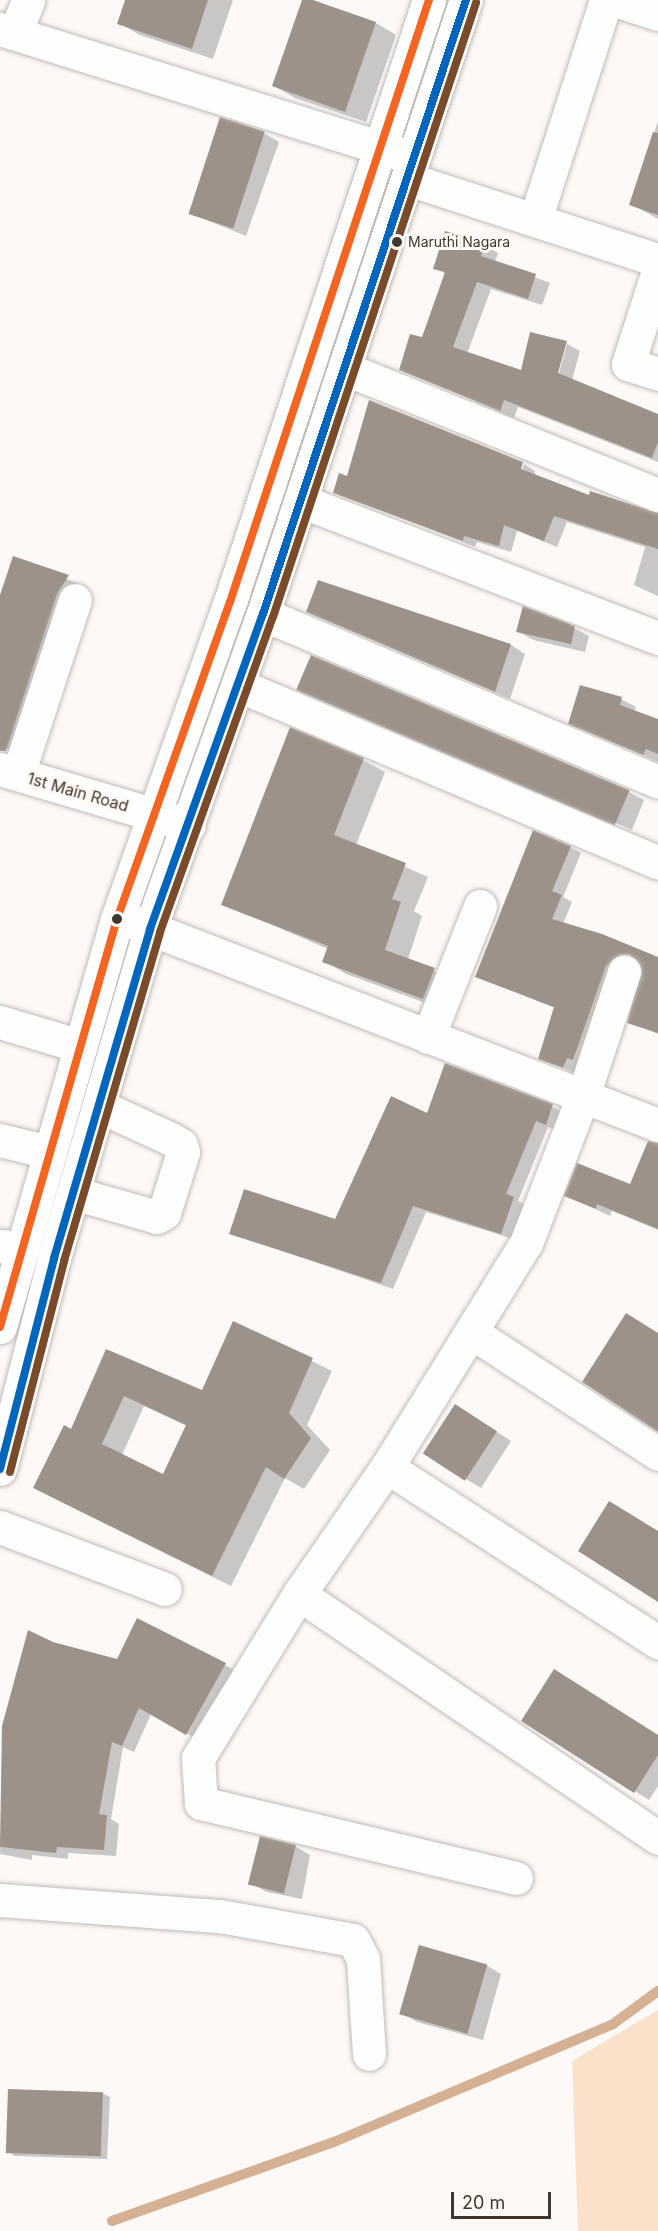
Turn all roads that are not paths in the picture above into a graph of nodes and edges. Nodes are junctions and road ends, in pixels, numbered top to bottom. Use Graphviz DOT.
graph roads {
  1 [pos="28,0"];
  2 [pos="429,0"];
  3 [pos="466,0"];
  4 [pos="606,0"];
  5 [pos="615,0"];
  6 [pos="658,14"];
  7 [pos="8,31"];
  8 [pos="382,148"];
  9 [pos="412,169"];
  10 [pos="535,220"];
  11 [pos="658,260"];
  12 [pos="658,271"];
  13 [pos="346,369"];
  14 [pos="658,374"];
  15 [pos="658,495"];
  16 [pos="301,501"];
  17 [pos="75,600"];
  18 [pos="263,614"];
  19 [pos="658,638"];
  20 [pos="238,685"];
  21 [pos="9,772"];
  22 [pos="658,782"];
  23 [pos="155,814"];
  24 [pos="189,825"];
  25 [pos="658,862"];
  26 [pos="480,906"];
  27 [pos="118,916"];
  28 [pos="150,929"];
  29 [pos="624,972"];
  30 [pos="0,1022"];
  31 [pos="428,1036"];
  32 [pos="80,1046"];
  33 [pos="583,1096"];
  34 [pos="99,1106"];
  35 [pos="658,1125"];
  36 [pos="0,1140"];
  37 [pos="49,1152"];
  38 [pos="73,1193"];
  39 [pos="10,1247"];
  40 [pos="0,1327"];
  41 [pos="471,1332"];
  42 [pos="658,1454"];
  43 [pos="387,1467"];
  44 [pos="0,1469"];
  45 [pos="0,1527"];
  46 [pos="165,1589"];
  47 [pos="299,1594"];
  48 [pos="658,1642"];
  49 [pos="658,1838"];
  50 [pos="516,1878"];
  51 [pos="0,1900"];
  52 [pos="369,2054"];
  1 -- 7 [label="street"];
  2 -- 8 [label="street"];
  3 -- 9 [label="street"];
  4 -- 10 [label="street"];
  5 -- 6 [label="street"];
  7 -- 8 [label="street"];
  8 -- 9 [label="street"];
  8 -- 23 [label="street"];
  9 -- 10 [label="street"];
  9 -- 13 [label="street"];
  10 -- 11 [label="street"];
  12 -- 14 [label="street"];
  13 -- 15 [label="street"];
  13 -- 16 [label="street"];
  16 -- 18 [label="street"];
  16 -- 19 [label="street"];
  17 -- 21 [label="street"];
  18 -- 20 [label="street"];
  18 -- 22 [label="street"];
  20 -- 24 [label="street"];
  20 -- 25 [label="street"];
  21 -- 23 [label="street, 1st Main Road"];
  23 -- 24 [label="street, 1st Main Road"];
  23 -- 27 [label="street"];
  24 -- 28 [label="street"];
  26 -- 31 [label="street"];
  27 -- 28 [label="street"];
  27 -- 32 [label="street"];
  28 -- 31 [label="street"];
  28 -- 34 [label="street"];
  29 -- 33 [label="street"];
  30 -- 32 [label="street"];
  31 -- 33 [label="street"];
  32 -- 37 [label="street"];
  33 -- 35 [label="street"];
  33 -- 41 [label="street"];
  34 -- 38 [label="street"];
  34 -- 38 [label="street"];
  36 -- 37 [label="street"];
  37 -- 39 [label="street"];
  38 -- 44 [label="street"];
  39 -- 40 [label="street"];
  41 -- 42 [label="street"];
  41 -- 43 [label="street"];
  43 -- 47 [label="street"];
  43 -- 48 [label="street"];
  45 -- 46 [label="street"];
  47 -- 49 [label="street"];
  47 -- 50 [label="street"];
  51 -- 52 [label="street"];
}
